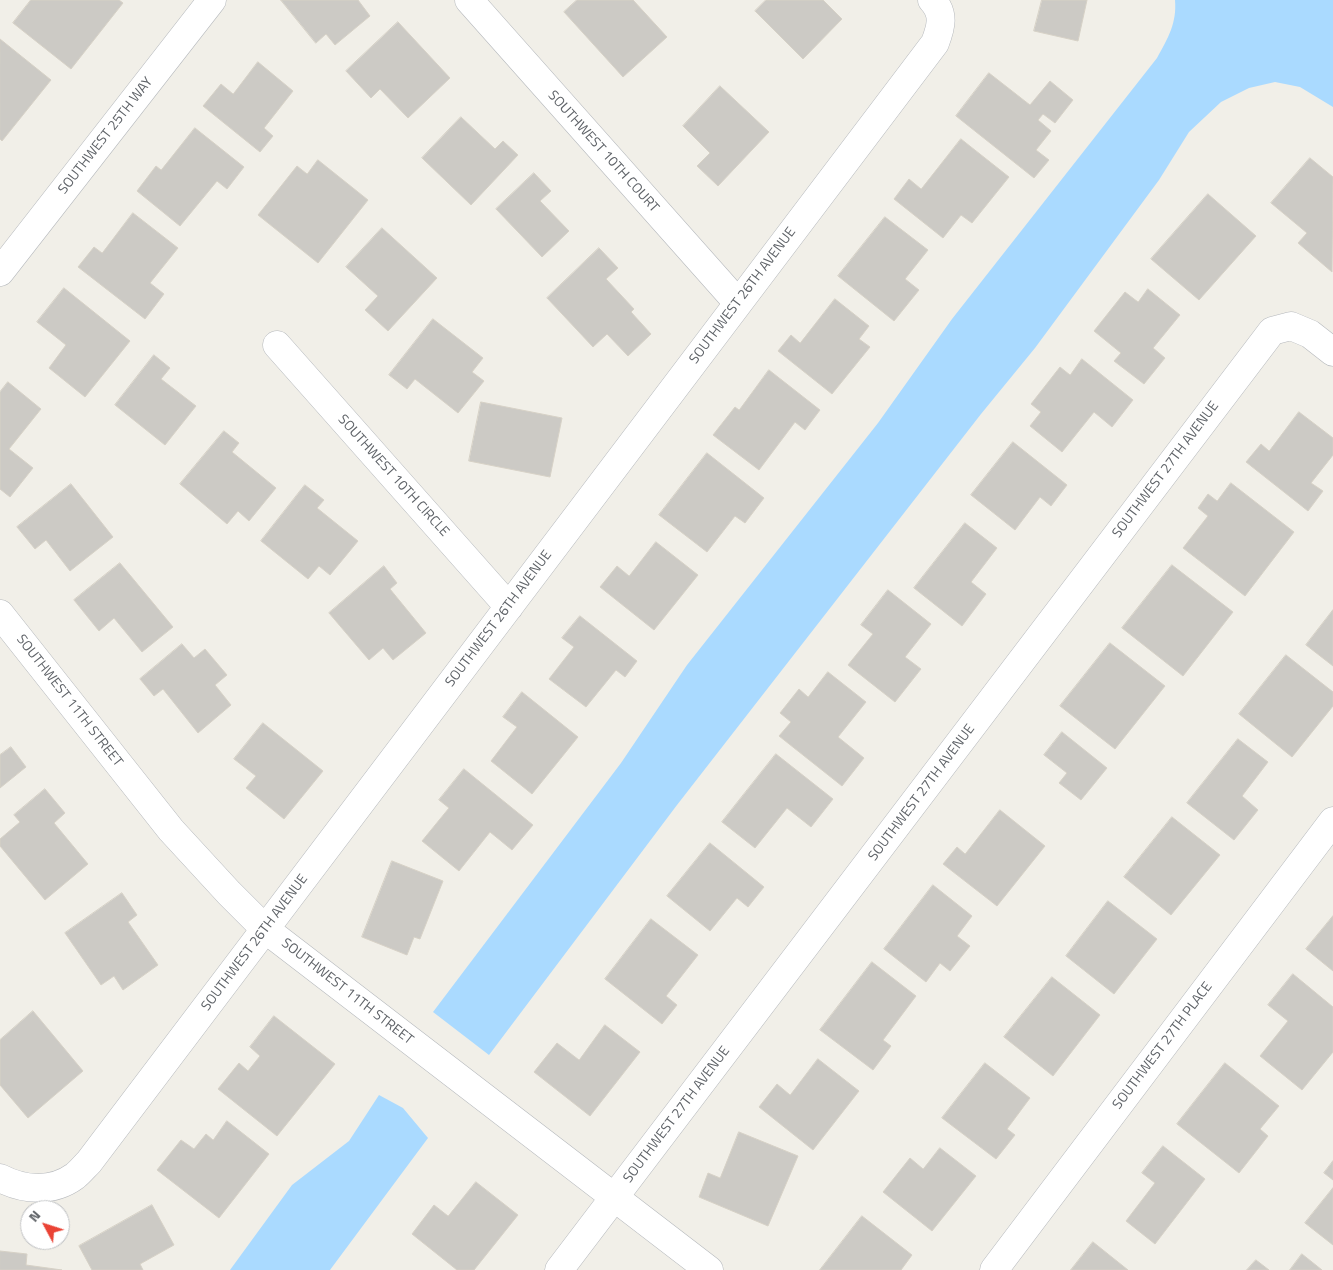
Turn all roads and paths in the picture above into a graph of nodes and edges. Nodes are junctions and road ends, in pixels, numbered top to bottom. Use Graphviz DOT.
graph roads {
  1 [pos="212,0"];
  2 [pos="469,0"];
  3 [pos="937,12"];
  4 [pos="0,272"];
  5 [pos="738,303"];
  6 [pos="277,345"];
  7 [pos="1333,352"];
  8 [pos="508,607"];
  9 [pos="0,614"];
  10 [pos="1333,821"];
  11 [pos="265,929"];
  12 [pos="0,1178"];
  13 [pos="614,1198"];
  14 [pos="559,1270"];
  15 [pos="708,1270"];
  16 [pos="994,1270"];
  1 -- 4 [label="street, SOUTHWEST 25TH WAY"];
  2 -- 5 [label="street, SOUTHWEST 10TH COURT"];
  3 -- 5 [label="street, SOUTHWEST 26TH AVENUE"];
  5 -- 8 [label="street, SOUTHWEST 26TH AVENUE"];
  6 -- 8 [label="street, SOUTHWEST 10TH CIRCLE"];
  7 -- 13 [label="street, SOUTHWEST 27TH AVENUE"];
  8 -- 11 [label="street, SOUTHWEST 26TH AVENUE"];
  9 -- 11 [label="street, SOUTHWEST 11TH STREET"];
  10 -- 16 [label="street, SOUTHWEST 27TH PLACE"];
  11 -- 12 [label="street, SOUTHWEST 26TH AVENUE"];
  11 -- 13 [label="street, SOUTHWEST 11TH STREET"];
  13 -- 14 [label="street, SOUTHWEST 27TH AVENUE"];
  13 -- 15 [label="street, SOUTHWEST 11TH STREET"];
}
